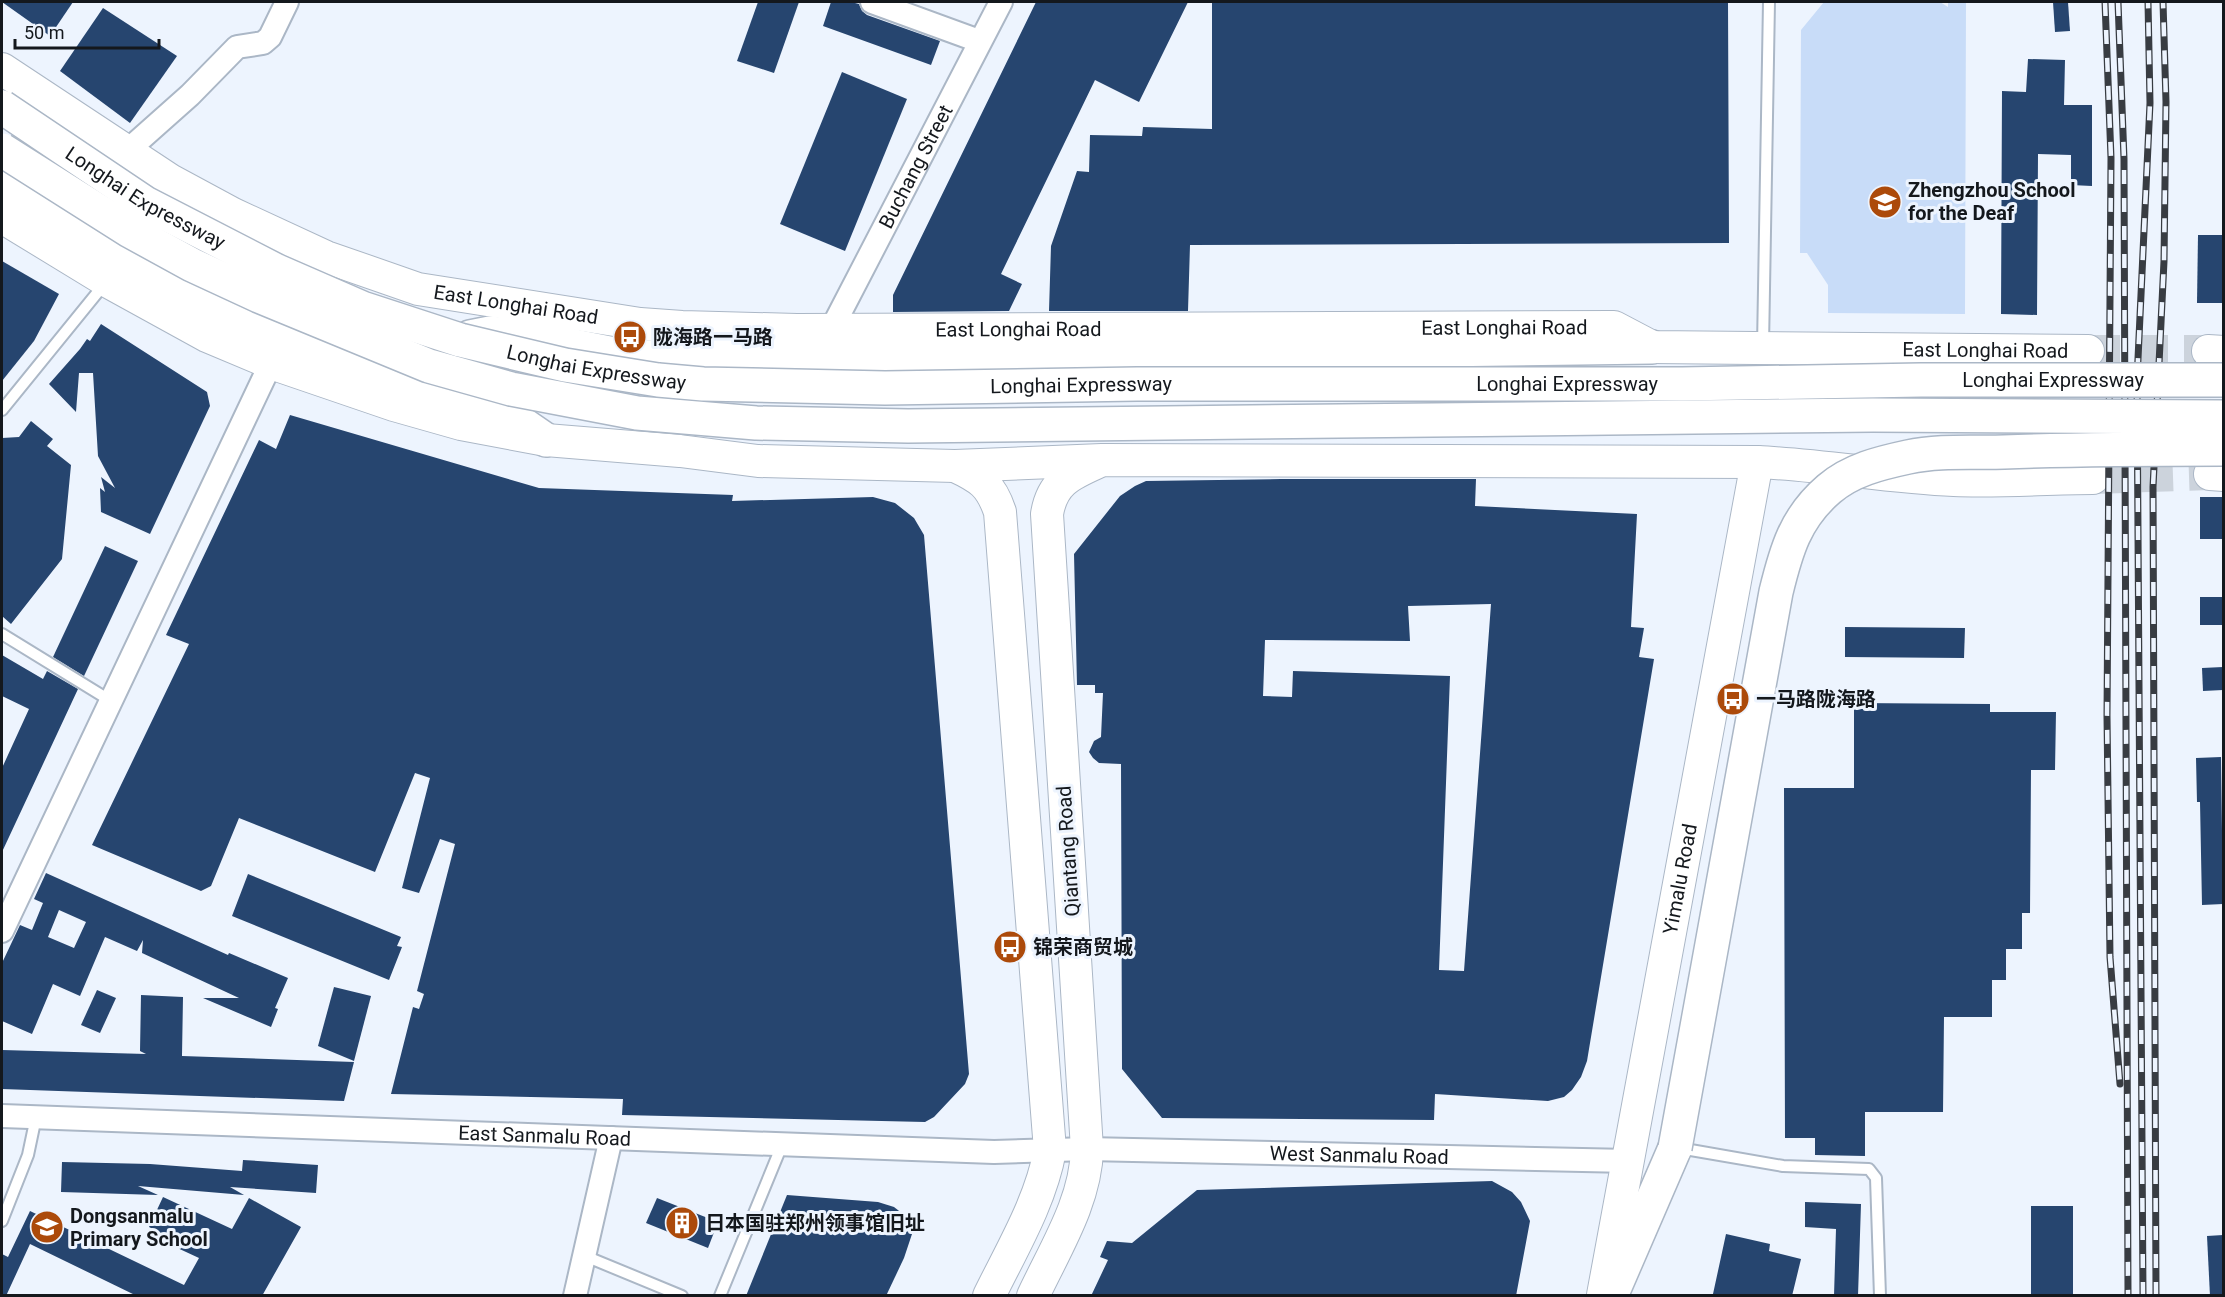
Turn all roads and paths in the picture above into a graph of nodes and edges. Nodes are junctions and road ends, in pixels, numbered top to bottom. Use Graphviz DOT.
graph roads {
  1 [pos="287,2"];
  2 [pos="872,2"];
  3 [pos="1001,2"];
  4 [pos="1769,2"];
  5 [pos="980,41"];
  6 [pos="2,69"];
  7 [pos="2,107"];
  8 [pos="2,150"];
  9 [pos="127,151"];
  10 [pos="2,182"];
  11 [pos="2,217"];
  12 [pos="107,281"];
  13 [pos="831,330"];
  14 [pos="460,340"];
  15 [pos="1652,347"];
  16 [pos="1762,347"];
  17 [pos="2088,351"];
  18 [pos="271,363"];
  19 [pos="2223,380"];
  20 [pos="2,410"];
  21 [pos="2223,417"];
  22 [pos="546,440"];
  23 [pos="1102,460"];
  24 [pos="1757,462"];
  25 [pos="955,466"];
  26 [pos="2219,466"];
  27 [pos="2093,478"];
  28 [pos="2,634"];
  29 [pos="111,701"];
  30 [pos="2,932"];
  31 [pos="2,1116"];
  32 [pos="36,1117"];
  33 [pos="611,1138"];
  34 [pos="782,1145"];
  35 [pos="1675,1148"];
  36 [pos="1088,1149"];
  37 [pos="1050,1150"];
  38 [pos="1629,1161"];
  39 [pos="2,1221"];
  40 [pos="585,1256"];
  41 [pos="575,1296"];
  42 [pos="682,1296"];
  43 [pos="720,1296"];
  44 [pos="989,1296"];
  45 [pos="1033,1296"];
  46 [pos="1603,1296"];
  47 [pos="1611,1296"];
  48 [pos="1880,1296"];
  1 -- 9 [label="street"];
  2 -- 5 [label="street"];
  3 -- 5 [label="street, Buchang Street"];
  4 -- 16 [label="lane"];
  5 -- 13 [label="street, Buchang Street"];
  6 -- 9 [label="street, East Longhai Road"];
  7 -- 14 [label="highway, Longhai Expressway, bridge"];
  8 -- 21 [label="highway, Longhai Expressway, bridge"];
  9 -- 13 [label="street, East Longhai Road"];
  10 -- 22 [label="highway"];
  11 -- 12 [label="street"];
  12 -- 18 [label="street"];
  12 -- 20 [label="lane"];
  13 -- 15 [label="street, East Longhai Road"];
  14 -- 15 [label="highway"];
  14 -- 19 [label="highway, Longhai Expressway, bridge"];
  15 -- 16 [label="street, East Longhai Road"];
  16 -- 17 [label="street, East Longhai Road"];
  18 -- 22 [label="street"];
  18 -- 29 [label="street"];
  22 -- 25 [label="street"];
  23 -- 24 [label="street"];
  23 -- 25 [label="street"];
  23 -- 36 [label="street, Qiantang Road"];
  24 -- 27 [label="street"];
  24 -- 38 [label="street, Yimalu Road"];
  25 -- 37 [label="street, Qiantang Road"];
  26 -- 35 [label="highway, bridge"];
  28 -- 29 [label="lane"];
  29 -- 30 [label="street"];
  31 -- 32 [label="street, East Sanmalu Road"];
  32 -- 33 [label="street, East Sanmalu Road"];
  32 -- 39 [label="lane"];
  33 -- 34 [label="street, East Sanmalu Road"];
  33 -- 40 [label="street"];
  34 -- 37 [label="street, East Sanmalu Road"];
  34 -- 43 [label="lane"];
  35 -- 47 [label="highway"];
  35 -- 48 [label="lane"];
  36 -- 37 [label="street, East Sanmalu Road"];
  36 -- 38 [label="street, West Sanmalu Road"];
  36 -- 45 [label="street, Qiantang Road"];
  37 -- 44 [label="street, Qiantang Road"];
  38 -- 46 [label="street, Yimalu Road"];
  40 -- 41 [label="street"];
  40 -- 42 [label="lane"];
}
